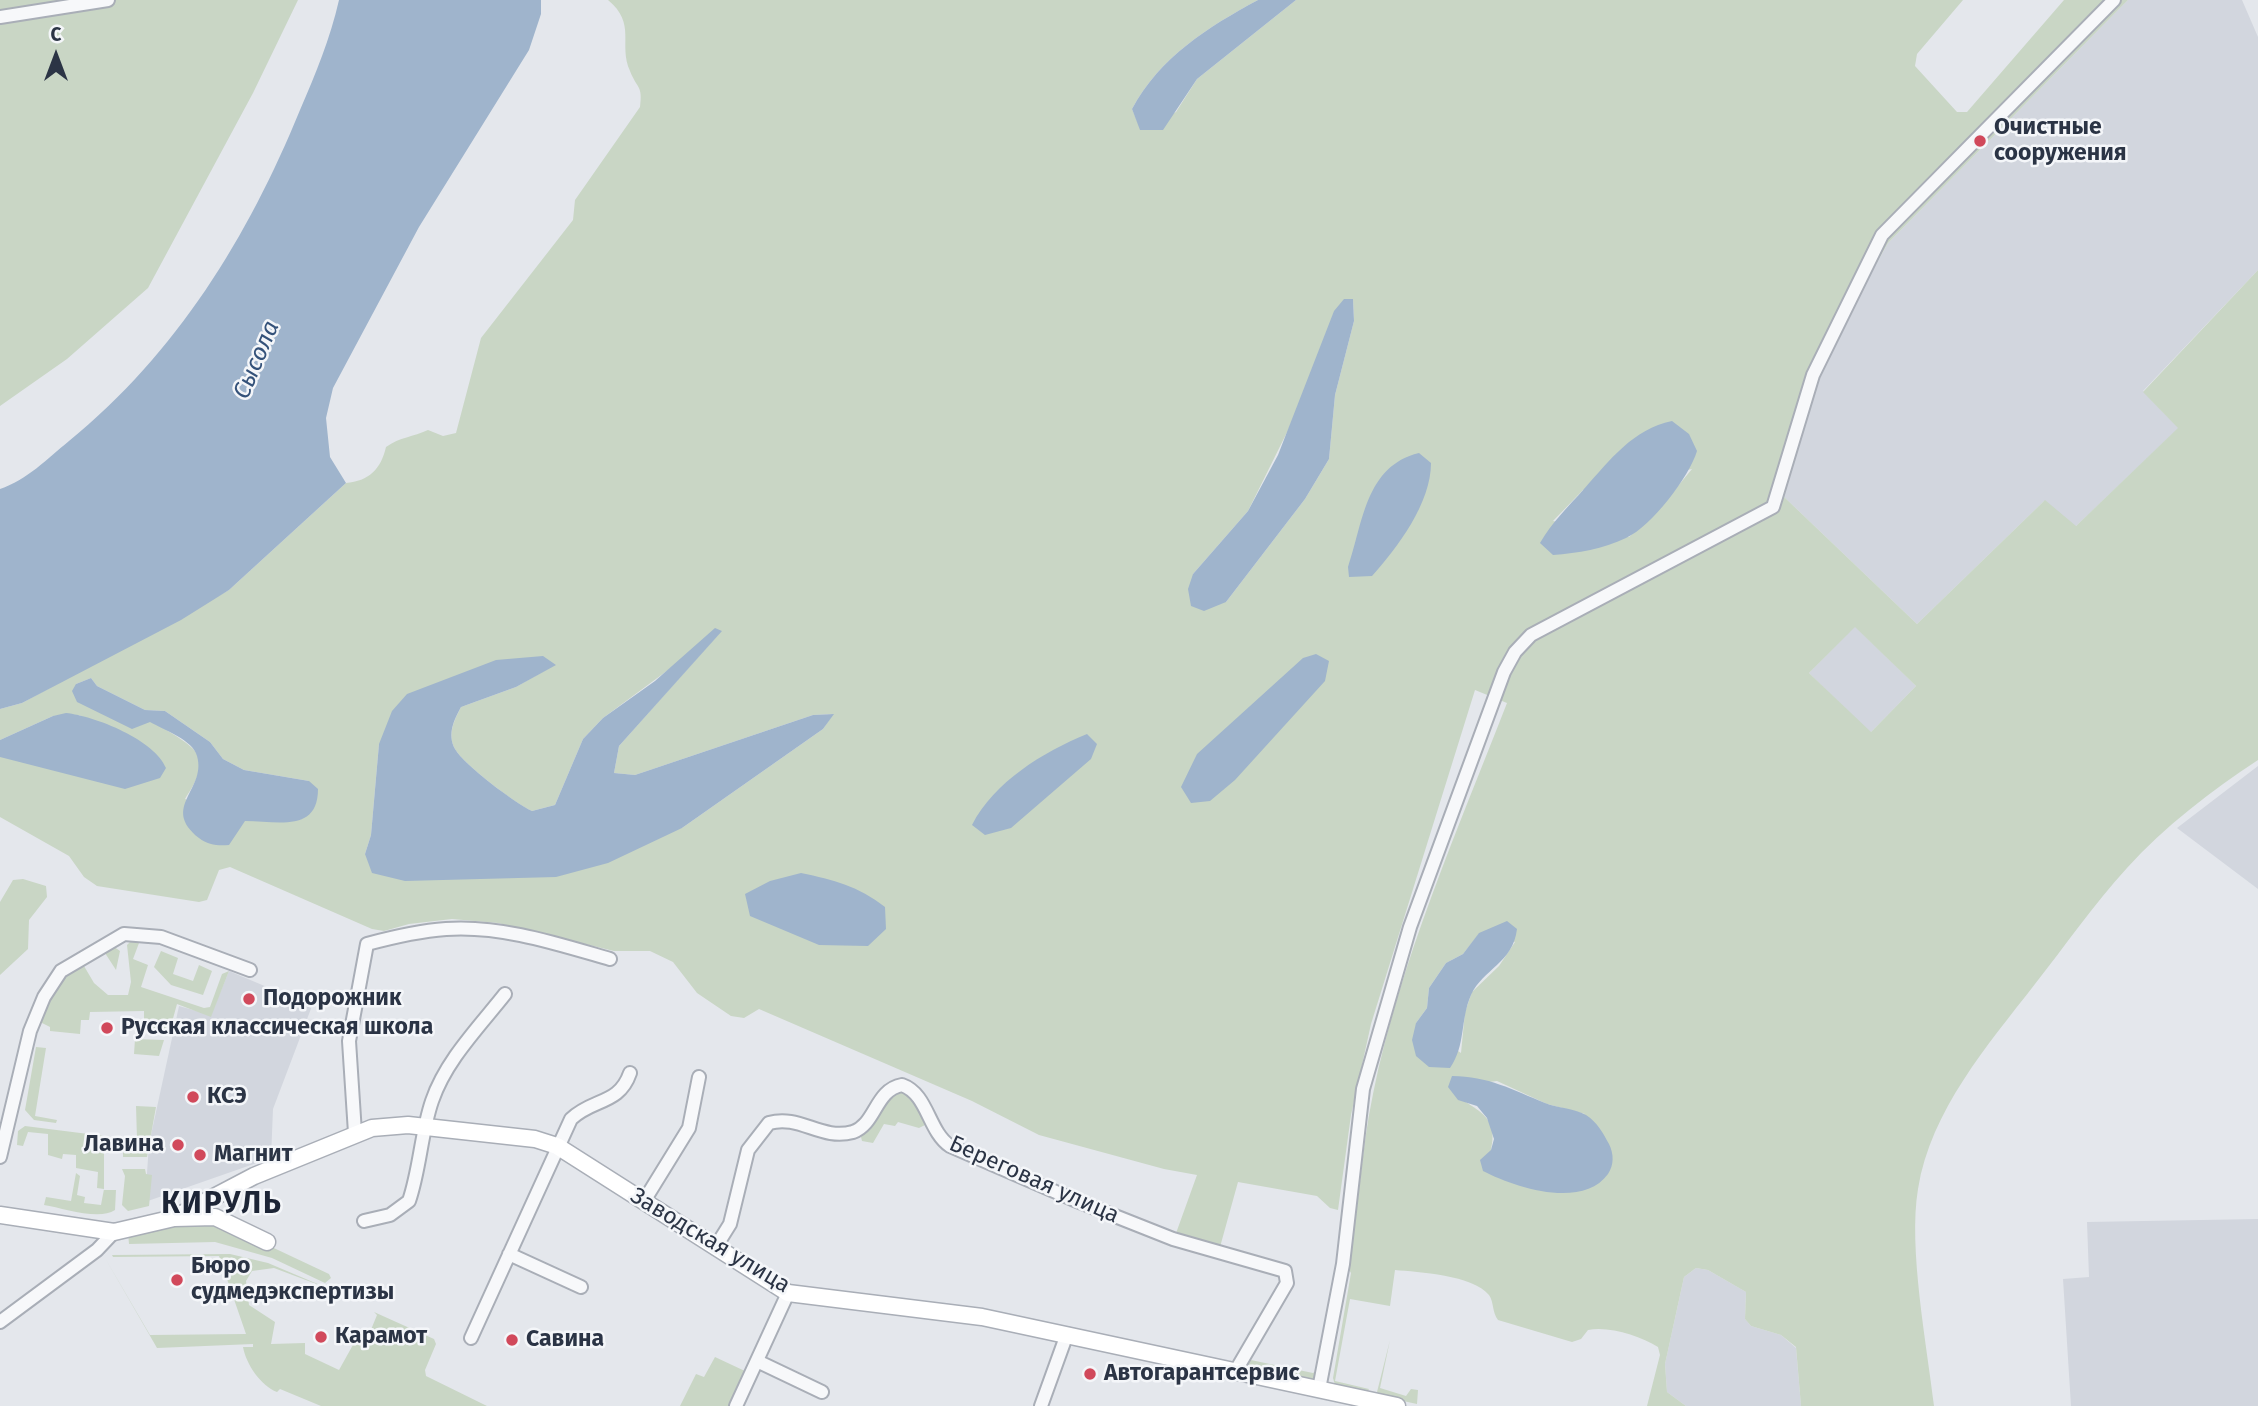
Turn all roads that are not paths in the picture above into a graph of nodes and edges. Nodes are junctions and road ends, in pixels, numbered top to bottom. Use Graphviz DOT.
graph roads {
  1 [pos="108,0"];
  2 [pos="2114,0"];
  3 [pos="0,17"];
  4 [pos="610,959"];
  5 [pos="250,970"];
  6 [pos="505,994"];
  7 [pos="630,1073"];
  8 [pos="699,1077"];
  9 [pos="426,1127"];
  10 [pos="355,1133"];
  11 [pos="557,1146"];
  12 [pos="0,1157"];
  13 [pos="643,1201"];
  14 [pos="1,1216"];
  15 [pos="174,1218"];
  16 [pos="364,1221"];
  17 [pos="114,1232"];
  18 [pos="267,1242"];
  19 [pos="715,1248"];
  20 [pos="509,1254"];
  21 [pos="581,1287"];
  22 [pos="788,1293"];
  23 [pos="0,1322"];
  24 [pos="1067,1334"];
  25 [pos="471,1338"];
  26 [pos="757,1360"];
  27 [pos="1235,1372"];
  28 [pos="822,1392"];
  29 [pos="1328,1396"];
  30 [pos="736,1406"];
  31 [pos="1041,1406"];
  32 [pos="1396,1406"];
  1 -- 3 [label="street"];
  2 -- 29 [label="street"];
  4 -- 10 [label="street"];
  5 -- 12 [label="street"];
  6 -- 9 [label="street"];
  7 -- 11 [label="street"];
  8 -- 13 [label="street"];
  9 -- 10 [label="street, Заводская улица"];
  9 -- 11 [label="street, Заводская улица"];
  9 -- 16 [label="street"];
  10 -- 15 [label="street, Заводская улица"];
  11 -- 13 [label="street, Заводская улица"];
  11 -- 20 [label="street"];
  13 -- 19 [label="street, Заводская улица"];
  14 -- 17 [label="street"];
  15 -- 17 [label="street"];
  15 -- 18 [label="street"];
  17 -- 23 [label="street"];
  19 -- 22 [label="street, Заводская улица"];
  19 -- 27 [label="street, Береговая улица"];
  20 -- 21 [label="street"];
  20 -- 25 [label="street"];
  22 -- 24 [label="street, Заводская улица"];
  22 -- 26 [label="street"];
  24 -- 27 [label="street, Заводская улица"];
  24 -- 31 [label="street"];
  26 -- 28 [label="street"];
  26 -- 30 [label="street"];
  27 -- 29 [label="street, Заводская улица"];
  29 -- 32 [label="street, Заводская улица"];
}
